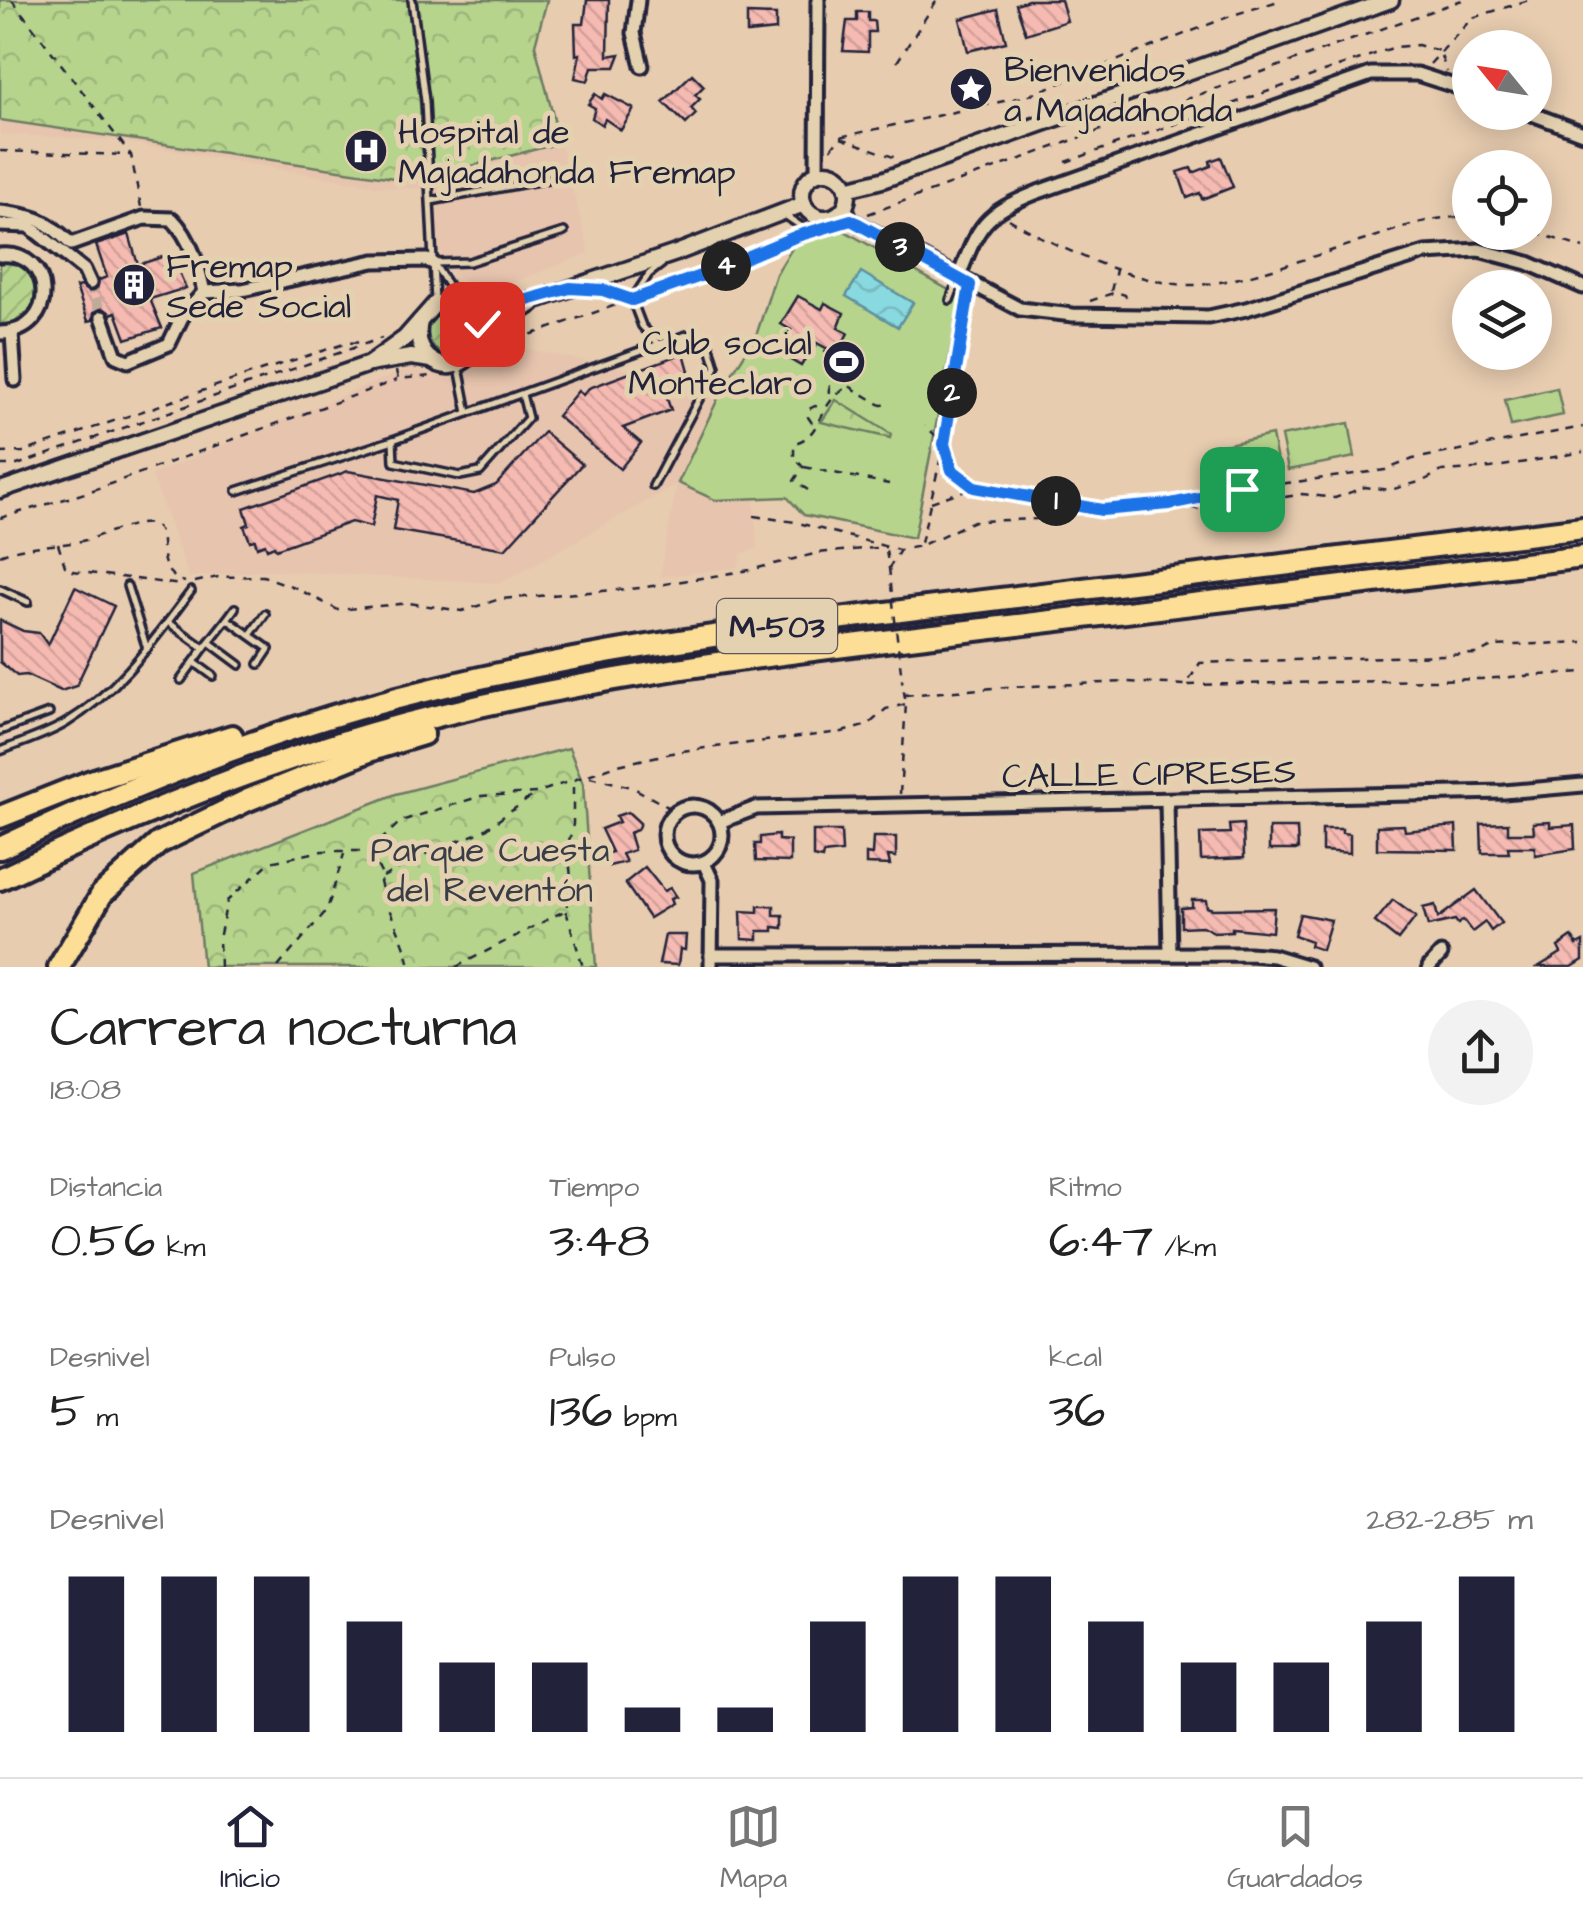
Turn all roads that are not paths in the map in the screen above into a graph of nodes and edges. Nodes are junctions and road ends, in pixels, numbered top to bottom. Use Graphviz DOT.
graph roads {
  1 [pos="412,0"];
  2 [pos="638,0"];
  3 [pos="818,0"];
  4 [pos="1391,0"];
  5 [pos="642,66"];
  6 [pos="1452,85"];
  7 [pos="1552,121"];
  8 [pos="1583,133"];
  9 [pos="817,174"];
  10 [pos="554,178"];
  11 [pos="847,189"];
  12 [pos="431,200"];
  13 [pos="804,204"];
  14 [pos="0,212"];
  15 [pos="848,213"];
  16 [pos="768,218"];
  17 [pos="0,225"];
  18 [pos="564,232"];
  19 [pos="804,234"];
  20 [pos="71,244"];
  21 [pos="676,253"];
  22 [pos="0,254"];
  23 [pos="433,263"];
  24 [pos="964,282"];
  25 [pos="1583,287"];
  26 [pos="570,288"];
  27 [pos="204,292"];
  28 [pos="540,299"];
  29 [pos="632,300"];
  30 [pos="950,300"];
  31 [pos="462,302"];
  32 [pos="435,304"];
  33 [pos="102,317"];
  34 [pos="420,320"];
  35 [pos="6,333"];
  36 [pos="660,344"];
  37 [pos="479,349"];
  38 [pos="391,355"];
  39 [pos="432,360"];
  40 [pos="460,369"];
  41 [pos="15,380"];
  42 [pos="522,394"];
  43 [pos="468,413"];
  44 [pos="393,440"];
  45 [pos="654,486"];
  46 [pos="236,491"];
  47 [pos="0,492"];
  48 [pos="1583,528"];
  49 [pos="1583,557"];
  50 [pos="127,586"];
  51 [pos="0,588"];
  52 [pos="190,591"];
  53 [pos="28,602"];
  54 [pos="235,608"];
  55 [pos="265,614"];
  56 [pos="227,618"];
  57 [pos="168,622"];
  58 [pos="250,635"];
  59 [pos="207,645"];
  60 [pos="148,649"];
  61 [pos="194,662"];
  62 [pos="259,664"];
  63 [pos="240,665"];
  64 [pos="214,676"];
  65 [pos="182,680"];
  66 [pos="538,693"];
  67 [pos="351,710"];
  68 [pos="49,713"];
  69 [pos="0,732"];
  70 [pos="0,751"];
  71 [pos="1583,785"];
  72 [pos="1167,802"];
  73 [pos="0,816"];
  74 [pos="719,822"];
  75 [pos="0,848"];
  76 [pos="704,863"];
  77 [pos="0,879"];
  78 [pos="912,953"];
  79 [pos="1170,954"];
  80 [pos="1441,954"];
  81 [pos="711,961"];
  82 [pos="58,967"];
  83 [pos="912,967"];
  84 [pos="1309,967"];
  85 [pos="1430,967"];
  1 -- 12 [label="lane"];
  2 -- 5 [label="street"];
  3 -- 9 [label="street"];
  4 -- 11 [label="street"];
  6 -- 24 [label="street"];
  7 -- 8 [label="street"];
  9 -- 11 [label="street"];
  9 -- 13 [label="street"];
  10 -- 12 [label="lane"];
  11 -- 15 [label="street"];
  12 -- 23 [label="lane"];
  13 -- 15 [label="street"];
  13 -- 16 [label="street"];
  14 -- 20 [label="street"];
  15 -- 24 [label="street"];
  16 -- 19 [label="lane"];
  16 -- 21 [label="street"];
  17 -- 20 [label="street"];
  18 -- 23 [label="lane"];
  20 -- 27 [label="street"];
  21 -- 26 [label="street"];
  21 -- 29 [label="lane"];
  22 -- 35 [label="street"];
  23 -- 27 [label="street"];
  23 -- 31 [label="lane"];
  23 -- 32 [label="lane"];
  24 -- 25 [label="street"];
  24 -- 30 [label="lane"];
  26 -- 28 [label="street"];
  26 -- 29 [label="lane"];
  27 -- 33 [label="street"];
  28 -- 31 [label="street"];
  28 -- 37 [label="street"];
  29 -- 36 [label="lane"];
  31 -- 32 [label="street"];
  31 -- 37 [label="street"];
  32 -- 34 [label="street"];
  34 -- 38 [label="street"];
  34 -- 39 [label="street"];
  35 -- 41 [label="street"];
  36 -- 42 [label="lane"];
  36 -- 45 [label="lane"];
  37 -- 40 [label="street"];
  38 -- 39 [label="street"];
  38 -- 47 [label="street"];
  39 -- 40 [label="street"];
  40 -- 43 [label="lane"];
  42 -- 43 [label="lane"];
  42 -- 44 [label="lane"];
  43 -- 44 [label="lane"];
  44 -- 46 [label="lane"];
  48 -- 67 [label="highway, M-503"];
  49 -- 66 [label="highway, M-503"];
  50 -- 60 [label="lane"];
  51 -- 53 [label="lane"];
  52 -- 57 [label="lane"];
  54 -- 56 [label="lane"];
  55 -- 58 [label="lane"];
  56 -- 58 [label="lane"];
  56 -- 59 [label="lane"];
  57 -- 59 [label="lane"];
  57 -- 60 [label="lane"];
  58 -- 62 [label="lane"];
  59 -- 61 [label="lane"];
  59 -- 63 [label="lane"];
  60 -- 70 [label="lane"];
  61 -- 64 [label="lane"];
  61 -- 65 [label="lane"];
  66 -- 77 [label="highway, M-503"];
  66 -- 82 [label="highway"];
  67 -- 73 [label="highway, M-503"];
  67 -- 75 [label="highway, M-503"];
  68 -- 69 [label="lane"];
  71 -- 72 [label="street, CALLE CIPRESES"];
  72 -- 74 [label="street, CALLE CIPRESES"];
  72 -- 79 [label="street"];
  74 -- 76 [label="street"];
  74 -- 76 [label="street"];
  76 -- 81 [label="street"];
  78 -- 79 [label="street"];
  78 -- 81 [label="street"];
  78 -- 83 [label="street"];
  79 -- 84 [label="street"];
  80 -- 85 [label="street"];
}
